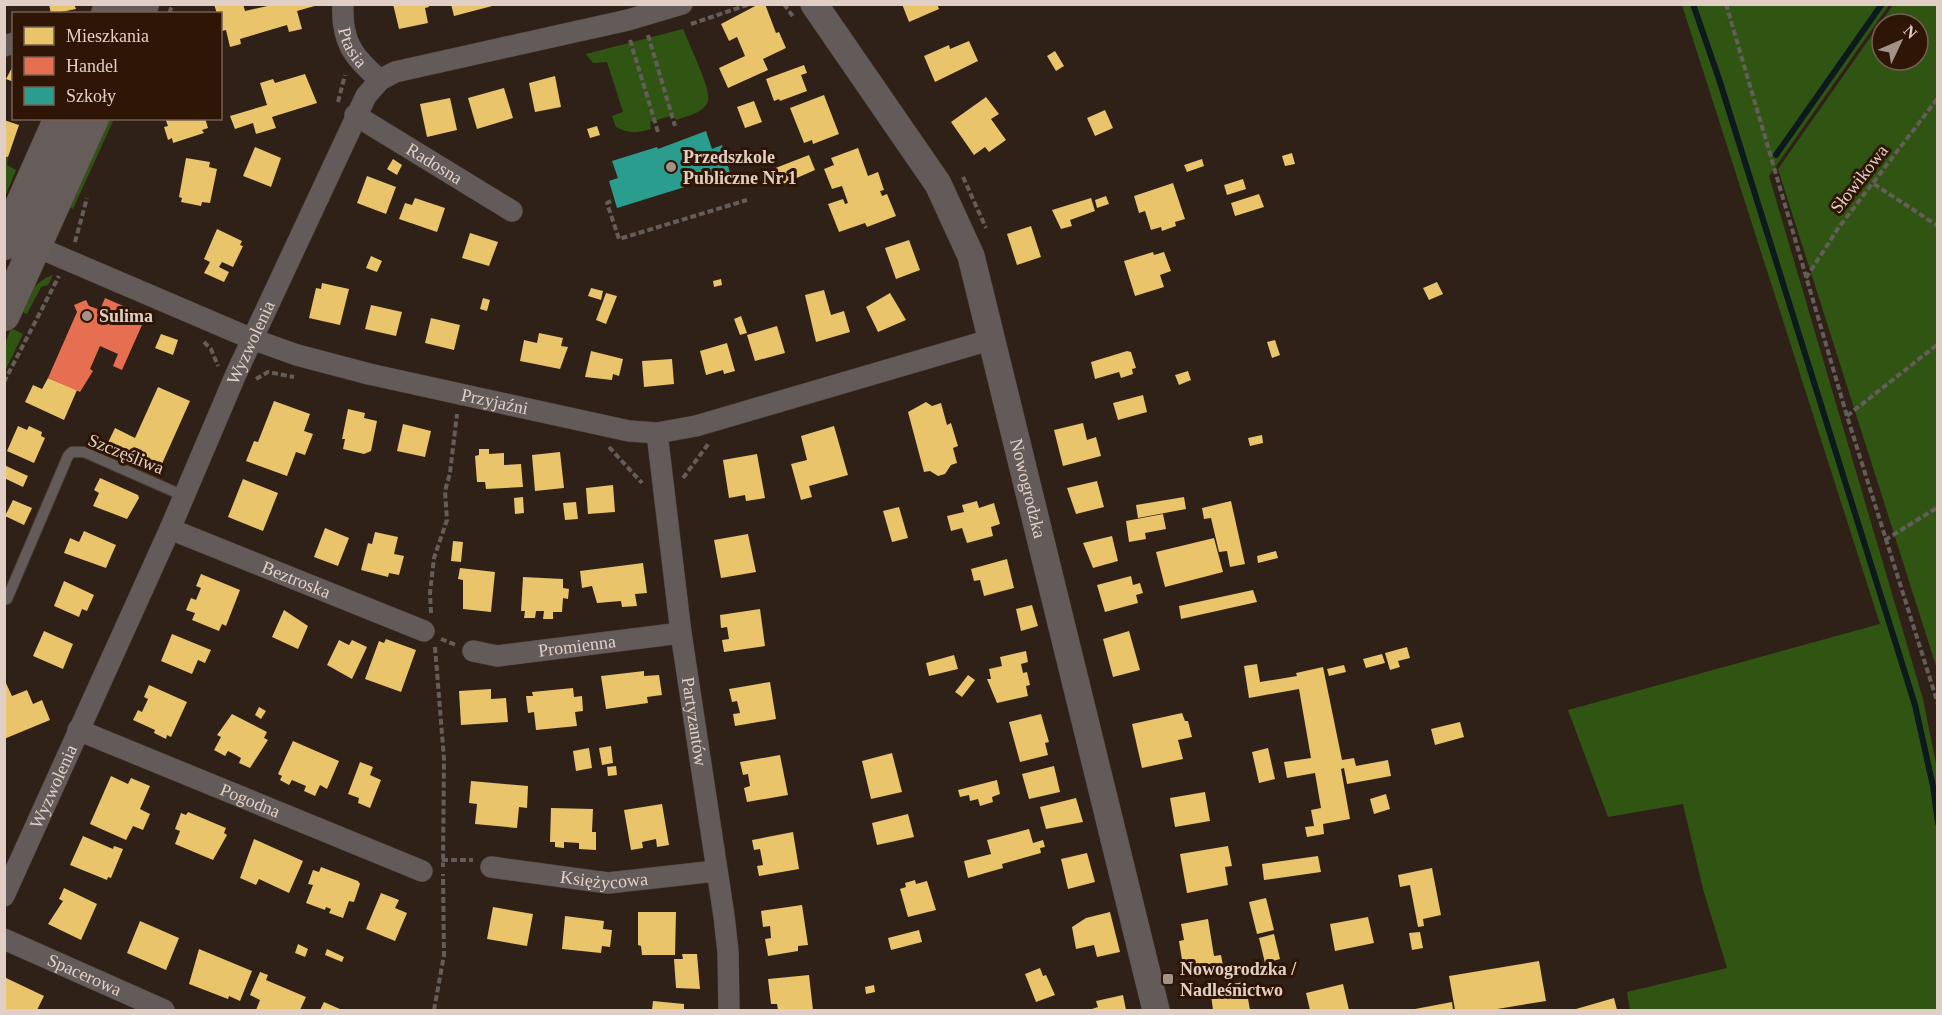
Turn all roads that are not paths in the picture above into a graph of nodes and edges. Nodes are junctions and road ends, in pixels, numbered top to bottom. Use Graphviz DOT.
graph roads {
  1 [pos="343,4"];
  2 [pos="685,14"];
  3 [pos="806,14"];
  4 [pos="626,21"];
  5 [pos="381,80"];
  6 [pos="355,115"];
  7 [pos="59,120"];
  8 [pos="92,120"];
  9 [pos="512,211"];
  10 [pos="16,242"];
  11 [pos="4,315"];
  12 [pos="252,339"];
  13 [pos="993,339"];
  14 [pos="657,433"];
  15 [pos="184,496"];
  16 [pos="170,529"];
  17 [pos="7,599"];
  18 [pos="428,633"];
  19 [pos="681,633"];
  20 [pos="473,651"];
  21 [pos="78,730"];
  22 [pos="491,867"];
  23 [pos="422,871"];
  24 [pos="716,871"];
  25 [pos="4,896"];
  26 [pos="4,939"];
  27 [pos="164,1011"];
  28 [pos="729,1011"];
  29 [pos="1156,1011"];
  1 -- 5 [label="street, Ptasia"];
  2 -- 4 [label="street, Wyzwolenia"];
  3 -- 13 [label="street, Nowogrodzka"];
  4 -- 5 [label="street, Wyzwolenia"];
  5 -- 6 [label="street, Wyzwolenia"];
  6 -- 9 [label="street, Radosna"];
  6 -- 12 [label="street, Wyzwolenia"];
  7 -- 10 [label="main road"];
  8 -- 10 [label="main road"];
  10 -- 11 [label="main road"];
  10 -- 12 [label="street, Przyjaźni"];
  12 -- 14 [label="street, Przyjaźni"];
  12 -- 15 [label="street, Wyzwolenia"];
  13 -- 14 [label="street, Przyjaźni"];
  13 -- 29 [label="street, Nowogrodzka"];
  14 -- 19 [label="street, Partyzantów"];
  15 -- 16 [label="street, Wyzwolenia"];
  15 -- 17 [label="lane, Szczęśliwa"];
  16 -- 18 [label="street, Beztroska"];
  16 -- 21 [label="street, Wyzwolenia"];
  19 -- 20 [label="street, Promienna"];
  19 -- 24 [label="street, Partyzantów"];
  21 -- 23 [label="street, Pogodna"];
  21 -- 25 [label="street, Wyzwolenia"];
  22 -- 24 [label="street, Księżycowa"];
  24 -- 28 [label="street, Partyzantów"];
  26 -- 27 [label="street, Spacerowa"];
}
